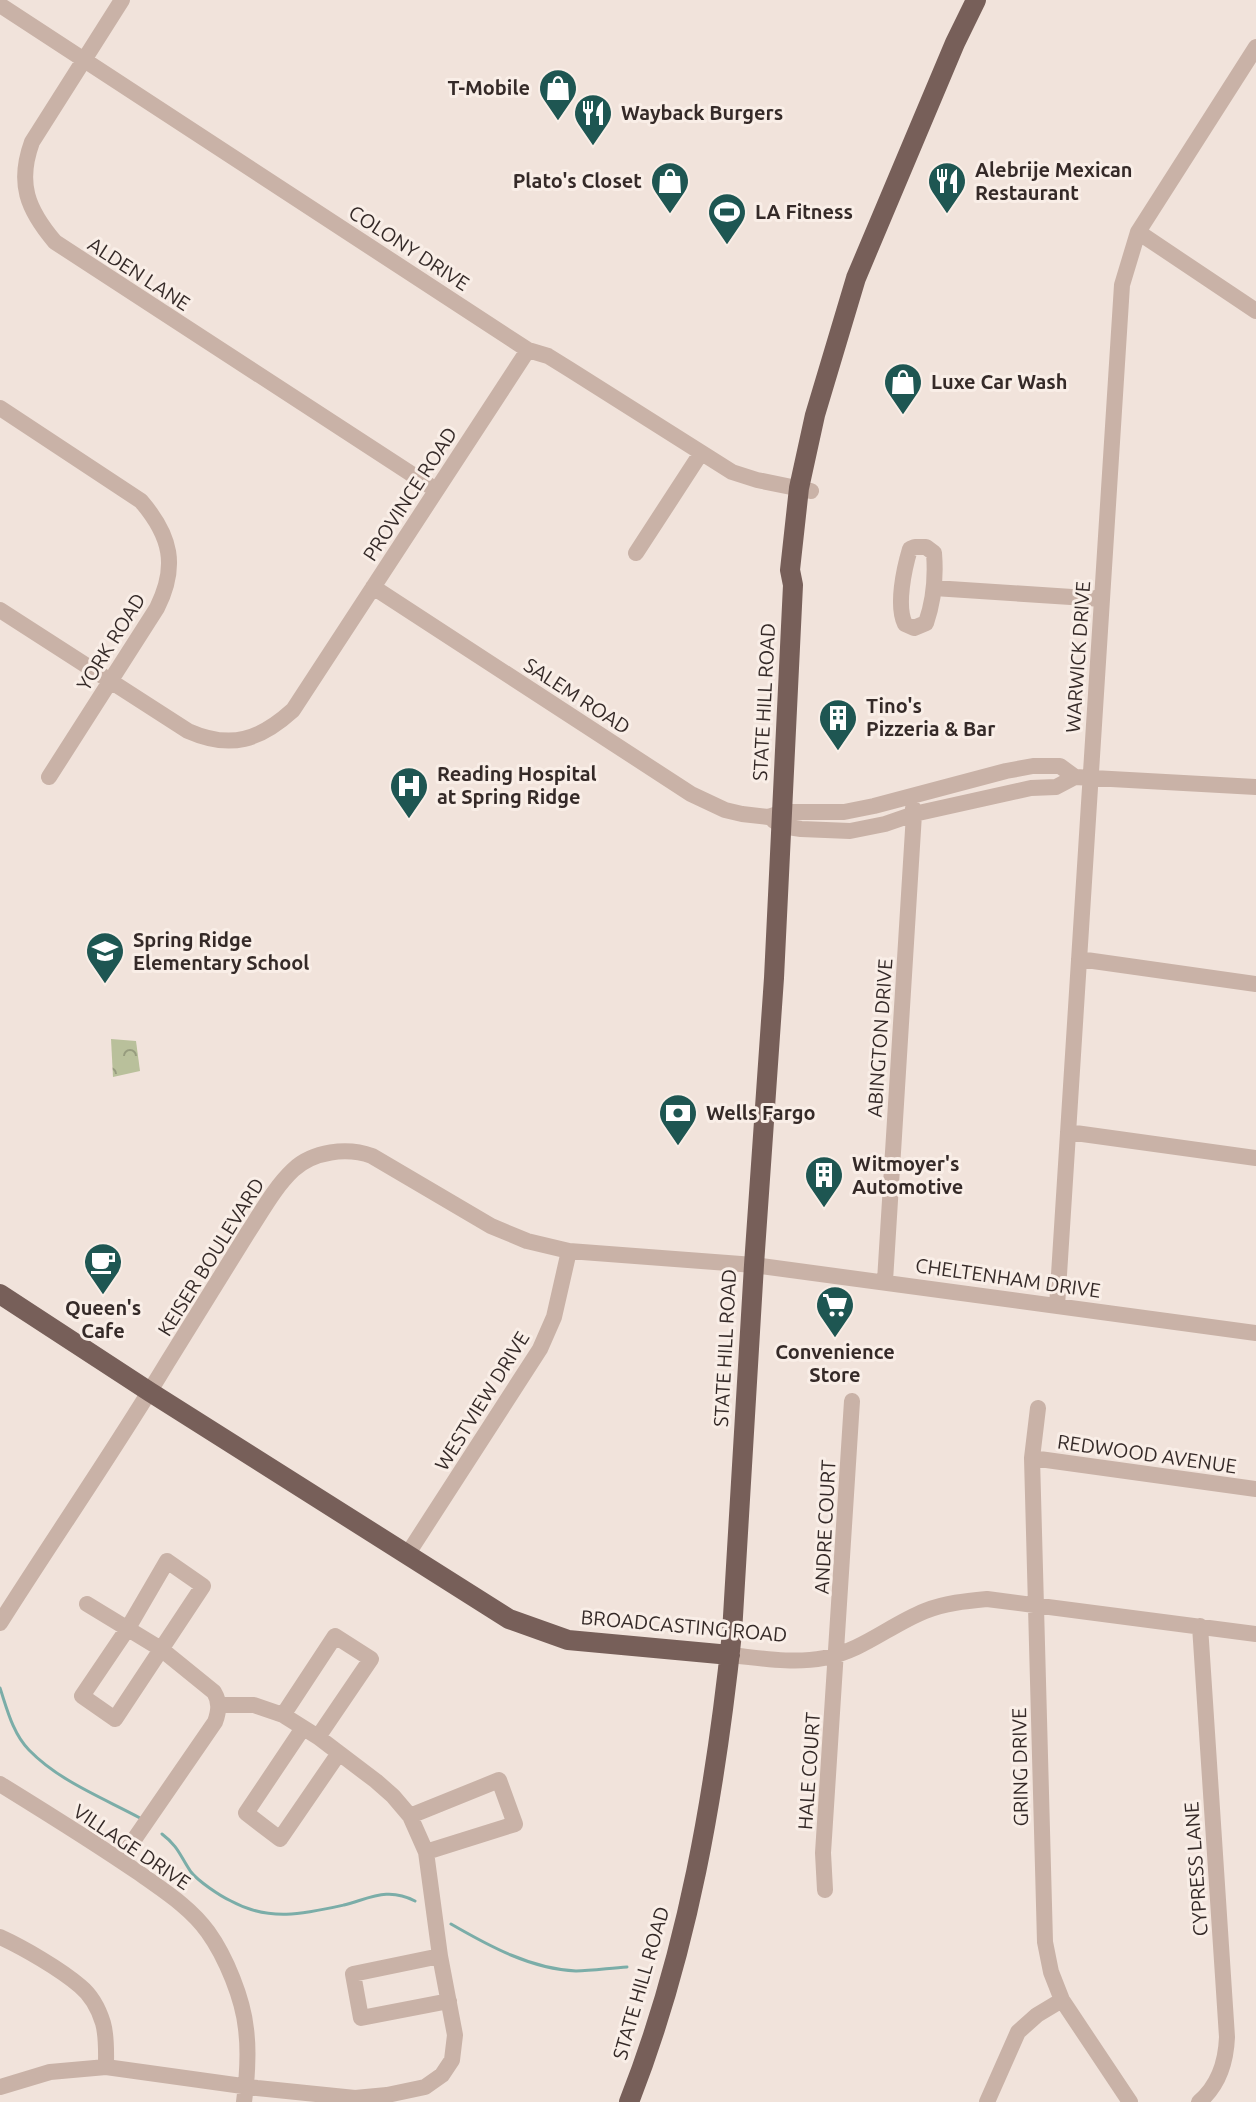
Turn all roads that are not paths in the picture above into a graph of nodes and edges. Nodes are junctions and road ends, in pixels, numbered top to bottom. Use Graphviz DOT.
graph roads {
  1 [pos="122,0"];
  2 [pos="961,0"];
  3 [pos="976,0"];
  4 [pos="0,5"];
  5 [pos="955,43"];
  6 [pos="1256,47"];
  7 [pos="84,59"];
  8 [pos="1138,232"];
  9 [pos="1256,311"];
  10 [pos="528,350"];
  11 [pos="0,408"];
  12 [pos="701,453"];
  13 [pos="805,489"];
  14 [pos="436,490"];
  15 [pos="636,553"];
  16 [pos="373,587"];
  17 [pos="934,588"];
  18 [pos="1102,599"];
  19 [pos="0,610"];
  20 [pos="110,682"];
  21 [pos="49,777"];
  22 [pos="1083,777"];
  23 [pos="1256,787"];
  24 [pos="912,806"];
  25 [pos="778,818"];
  26 [pos="1079,959"];
  27 [pos="1256,984"];
  28 [pos="1068,1132"];
  29 [pos="1256,1158"];
  30 [pos="569,1251"];
  31 [pos="754,1265"];
  32 [pos="885,1281"];
  33 [pos="0,1294"];
  34 [pos="1057,1306"];
  35 [pos="1256,1333"];
  36 [pos="150,1392"];
  37 [pos="852,1401"];
  38 [pos="1038,1408"];
  39 [pos="1032,1458"];
  40 [pos="1256,1489"];
  41 [pos="407,1555"];
  42 [pos="87,1604"];
  43 [pos="1037,1605"];
  44 [pos="1,1618"];
  45 [pos="1200,1626"];
  46 [pos="128,1628"];
  47 [pos="1256,1634"];
  48 [pos="161,1649"];
  49 [pos="730,1655"];
  50 [pos="837,1655"];
  51 [pos="218,1705"];
  52 [pos="283,1715"];
  53 [pos="303,1728"];
  54 [pos="318,1737"];
  55 [pos="339,1753"];
  56 [pos="0,1784"];
  57 [pos="410,1816"];
  58 [pos="426,1852"];
  59 [pos="120,1860"];
  60 [pos="825,1890"];
  61 [pos="0,1937"];
  62 [pos="440,1956"];
  63 [pos="1062,2000"];
  64 [pos="449,2001"];
  65 [pos="106,2067"];
  66 [pos="0,2087"];
  67 [pos="244,2094"];
  68 [pos="385,2099"];
  69 [pos="629,2102"];
  70 [pos="987,2102"];
  71 [pos="1130,2102"];
  72 [pos="1199,2102"];
  1 -- 7 [label="street, ALDEN LANE"];
  2 -- 5 [label="main road, STATE HILL ROAD"];
  3 -- 5 [label="main road, STATE HILL ROAD"];
  4 -- 7 [label="street, COLONY DRIVE"];
  5 -- 13 [label="main road, STATE HILL ROAD"];
  6 -- 8 [label="street, WARWICK DRIVE"];
  7 -- 10 [label="street, COLONY DRIVE"];
  7 -- 14 [label="street, ALDEN LANE"];
  8 -- 9 [label="street"];
  8 -- 18 [label="street, WARWICK DRIVE"];
  10 -- 12 [label="street, COLONY DRIVE"];
  10 -- 14 [label="street, PROVINCE ROAD"];
  11 -- 20 [label="street, YORK ROAD"];
  12 -- 13 [label="street, COLONY DRIVE"];
  12 -- 15 [label="street"];
  13 -- 25 [label="main road, STATE HILL ROAD"];
  14 -- 16 [label="street, PROVINCE ROAD"];
  16 -- 20 [label="street, PROVINCE ROAD"];
  16 -- 25 [label="street, SALEM ROAD"];
  17 -- 18 [label="street"];
  18 -- 22 [label="street, WARWICK DRIVE"];
  19 -- 20 [label="street, PROVINCE ROAD"];
  20 -- 21 [label="street, YORK ROAD"];
  22 -- 23 [label="street, SALEM ROAD"];
  22 -- 24 [label="street, SALEM ROAD"];
  22 -- 26 [label="street, WARWICK DRIVE"];
  24 -- 25 [label="street, SALEM ROAD"];
  24 -- 32 [label="street, ABINGTON DRIVE"];
  25 -- 31 [label="main road, STATE HILL ROAD"];
  26 -- 27 [label="street"];
  26 -- 28 [label="street, WARWICK DRIVE"];
  28 -- 29 [label="street"];
  28 -- 34 [label="street, WARWICK DRIVE"];
  30 -- 31 [label="street"];
  30 -- 36 [label="street, KEISER BOULEVARD"];
  30 -- 41 [label="street, WESTVIEW DRIVE"];
  31 -- 32 [label="street, CHELTENHAM DRIVE"];
  31 -- 49 [label="main road, STATE HILL ROAD"];
  32 -- 34 [label="street, CHELTENHAM DRIVE"];
  33 -- 36 [label="main road, BROADCASTING ROAD"];
  34 -- 35 [label="street, CHELTENHAM DRIVE"];
  36 -- 41 [label="main road, BROADCASTING ROAD"];
  36 -- 44 [label="street, KEISER BOULEVARD"];
  37 -- 50 [label="street, ANDRE COURT"];
  38 -- 39 [label="street, GRING DRIVE"];
  39 -- 40 [label="street, REDWOOD AVENUE"];
  39 -- 43 [label="street, GRING DRIVE"];
  41 -- 49 [label="main road, BROADCASTING ROAD"];
  42 -- 46 [label="street"];
  43 -- 45 [label="street, BROADCASTING ROAD"];
  43 -- 50 [label="street, BROADCASTING ROAD"];
  43 -- 63 [label="street, GRING DRIVE"];
  45 -- 47 [label="street, BROADCASTING ROAD"];
  45 -- 72 [label="street, CYPRESS LANE"];
  46 -- 48 [label="street"];
  46 -- 48 [label="street"];
  46 -- 48 [label="street"];
  48 -- 51 [label="street"];
  49 -- 50 [label="street, BROADCASTING ROAD"];
  49 -- 69 [label="main road, STATE HILL ROAD"];
  50 -- 60 [label="street, HALE COURT"];
  51 -- 52 [label="street"];
  51 -- 59 [label="street"];
  52 -- 53 [label="street"];
  52 -- 54 [label="street"];
  53 -- 54 [label="street"];
  53 -- 55 [label="street"];
  54 -- 55 [label="street"];
  55 -- 57 [label="street"];
  56 -- 59 [label="street, VILLAGE DRIVE"];
  57 -- 58 [label="street"];
  57 -- 58 [label="street"];
  58 -- 62 [label="street"];
  59 -- 67 [label="street, VILLAGE DRIVE"];
  61 -- 65 [label="street"];
  62 -- 64 [label="street"];
  62 -- 64 [label="street"];
  63 -- 70 [label="street"];
  63 -- 71 [label="street, GRING DRIVE"];
  64 -- 68 [label="street"];
  65 -- 66 [label="street"];
  65 -- 67 [label="street"];
  67 -- 68 [label="street"];
}
